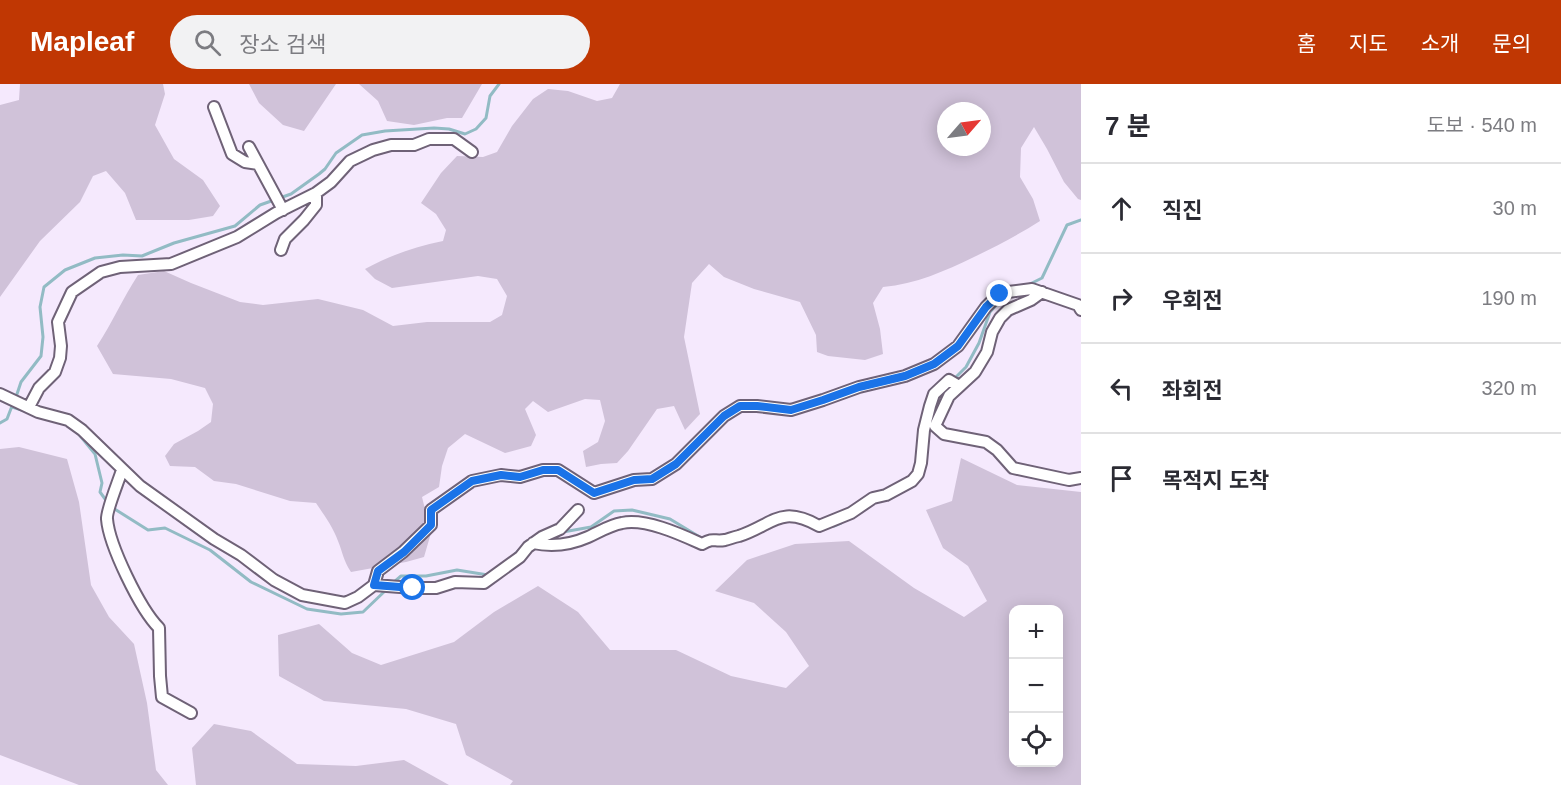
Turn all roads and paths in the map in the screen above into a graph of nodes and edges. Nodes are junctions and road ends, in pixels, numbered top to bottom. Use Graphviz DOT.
graph roads {
  1 [pos="214,106"];
  2 [pos="249,147"];
  3 [pos="472,152"];
  4 [pos="258,164"];
  5 [pos="316,193"];
  6 [pos="281,208"];
  7 [pos="281,250"];
  8 [pos="1042,292"];
  9 [pos="1081,310"];
  10 [pos="955,384"];
  11 [pos="15,400"];
  12 [pos="122,470"];
  13 [pos="1081,478"];
  14 [pos="578,510"];
  15 [pos="538,540"];
  16 [pos="374,585"];
  17 [pos="190,713"];
  1 -- 4 [label="street"];
  2 -- 4 [label="street"];
  3 -- 5 [label="street"];
  4 -- 6 [label="street"];
  5 -- 6 [label="street"];
  5 -- 7 [label="street"];
  6 -- 11 [label="street"];
  8 -- 9 [label="street"];
  8 -- 10 [label="street"];
  8 -- 16 [label="street"];
  10 -- 13 [label="street"];
  10 -- 15 [label="street"];
  11 -- 12 [label="street"];
  12 -- 16 [label="street"];
  12 -- 17 [label="street"];
  14 -- 15 [label="street"];
  15 -- 16 [label="street"];
}
